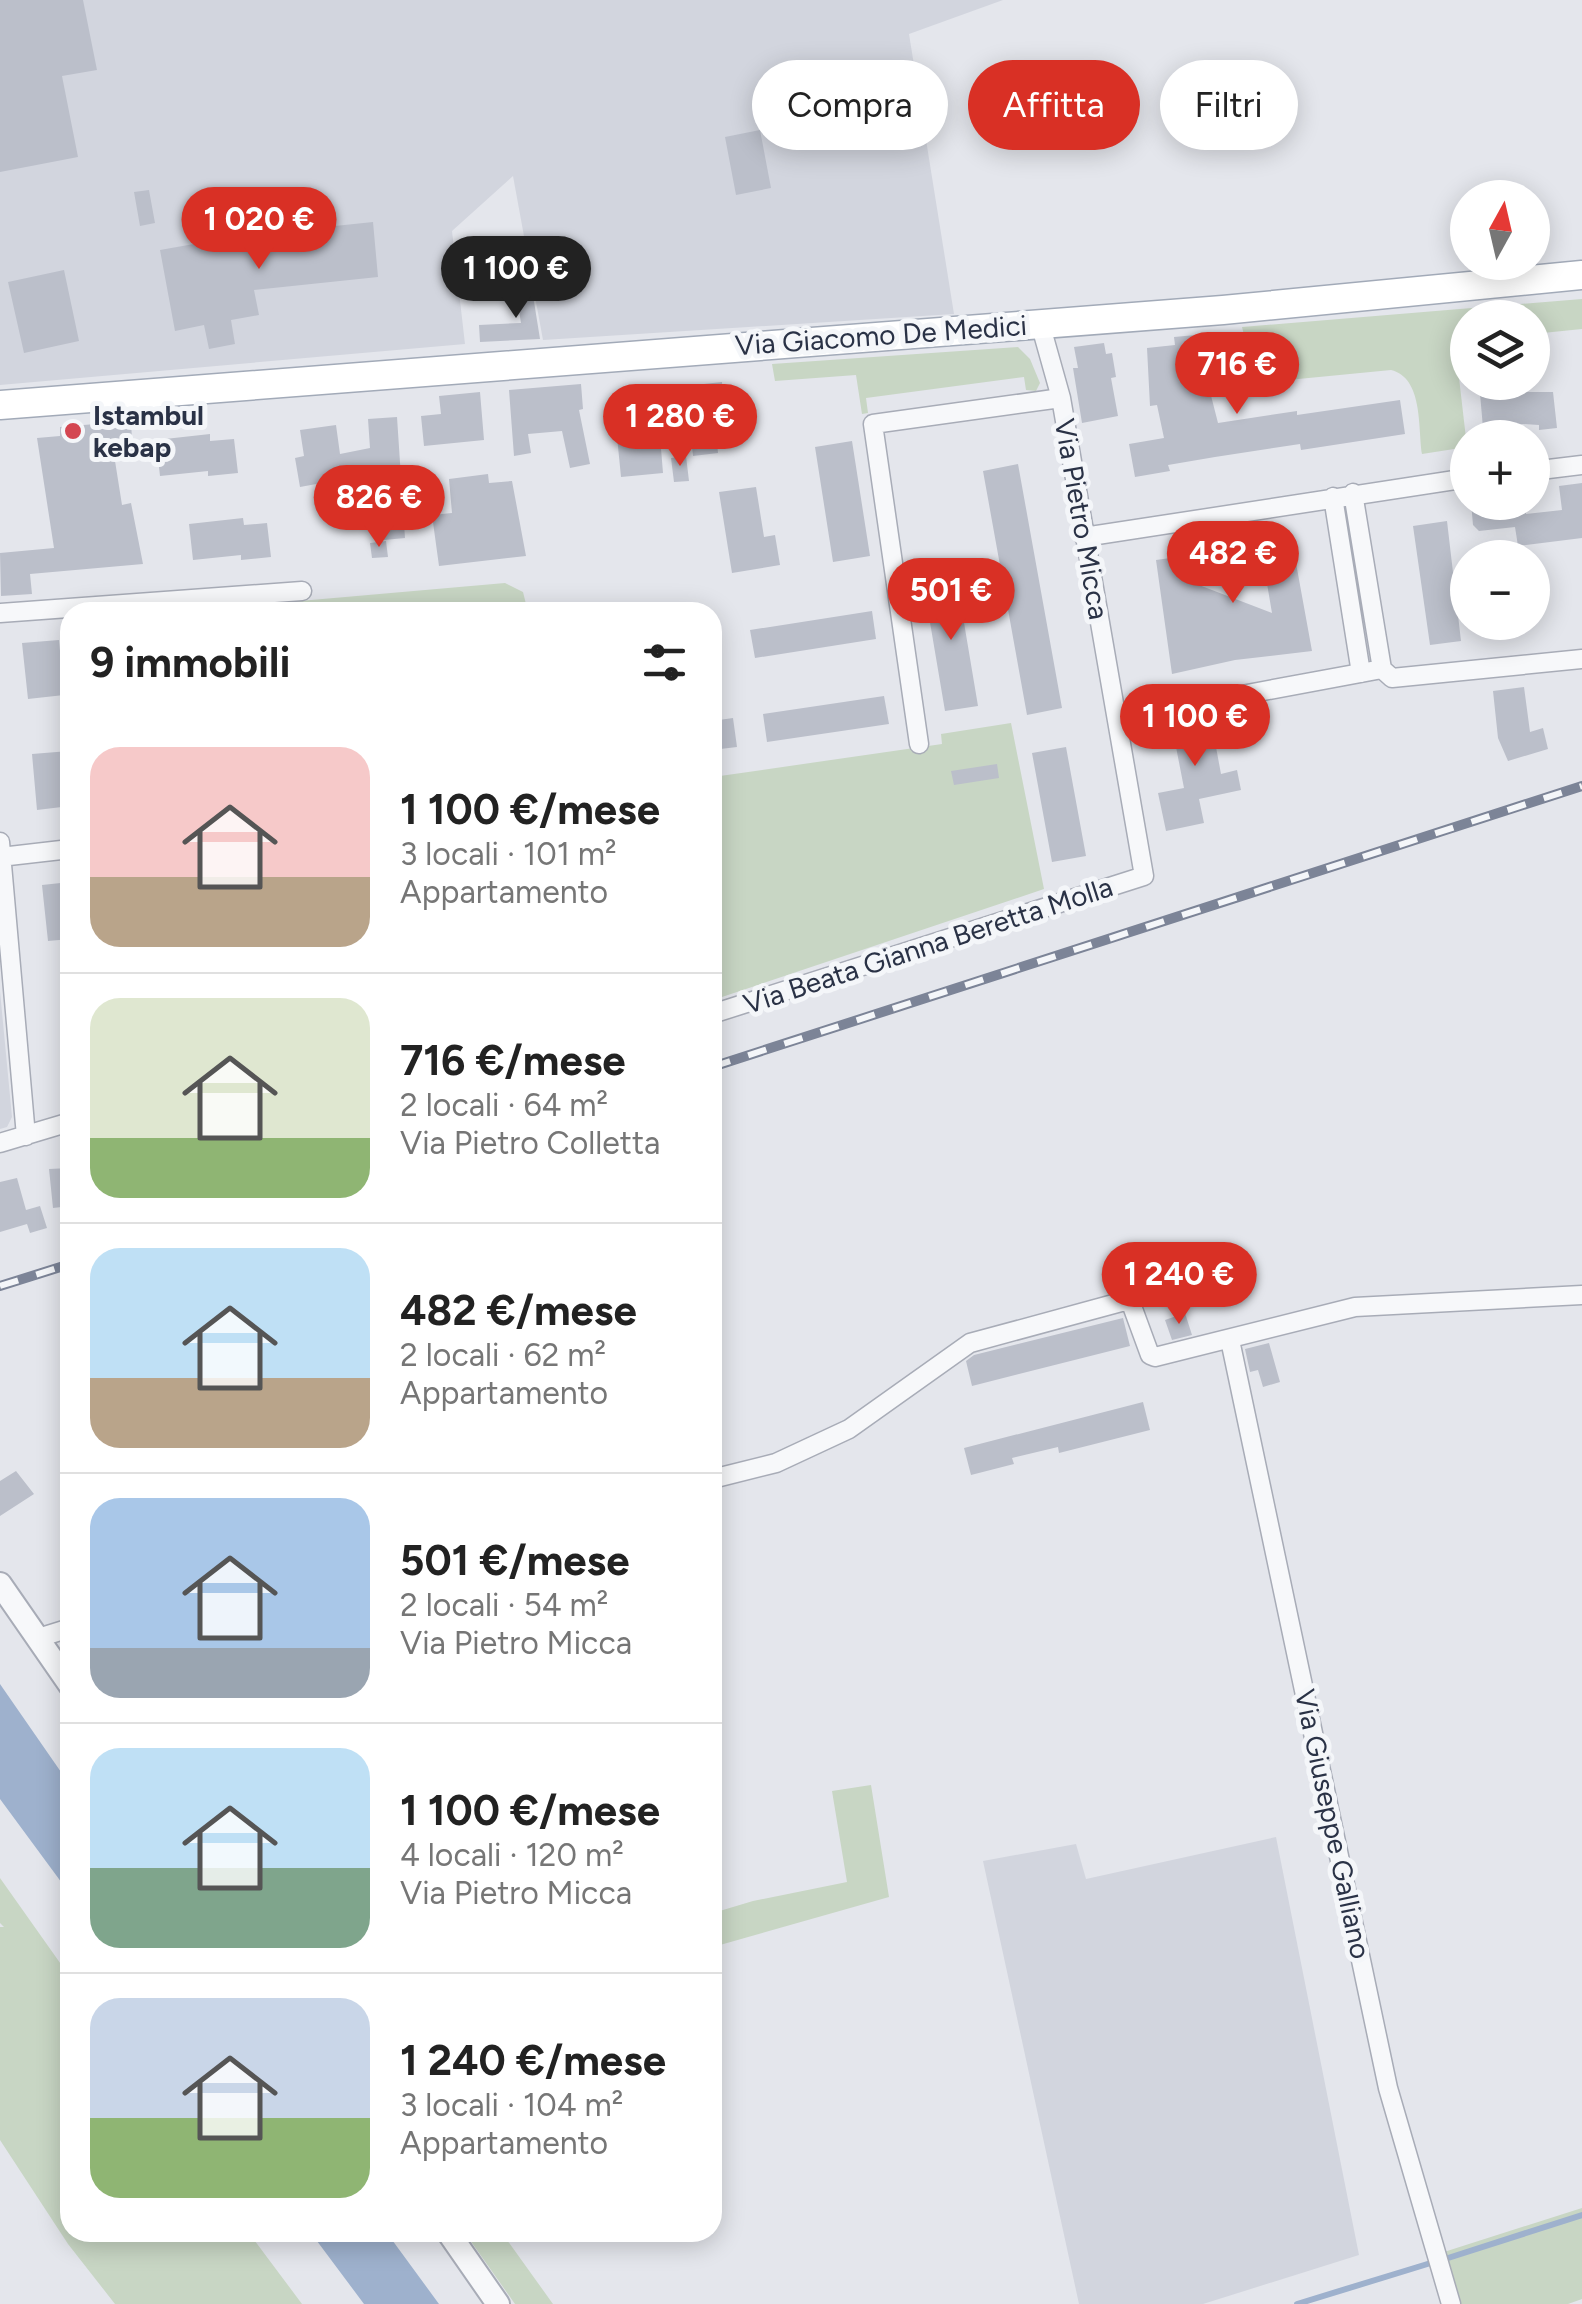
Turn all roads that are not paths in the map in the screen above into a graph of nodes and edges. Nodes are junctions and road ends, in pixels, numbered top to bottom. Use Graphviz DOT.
graph roads {
  1 [pos="1582,275"];
  2 [pos="1040,323"];
  3 [pos="1061,398"];
  4 [pos="0,404"];
  5 [pos="1582,465"];
  6 [pos="1550,469"];
  7 [pos="1450,480"];
  8 [pos="1353,493"];
  9 [pos="1333,497"];
  10 [pos="1084,537"];
  11 [pos="302,591"];
  12 [pos="178,602"];
  13 [pos="60,611"];
  14 [pos="0,613"];
  15 [pos="1582,659"];
  16 [pos="1382,669"];
  17 [pos="1361,673"];
  18 [pos="1231,697"];
  19 [pos="919,744"];
  20 [pos="0,842"];
  21 [pos="60,850"];
  22 [pos="1,857"];
  23 [pos="1144,876"];
  24 [pos="722,1011"];
  25 [pos="60,1125"];
  26 [pos="26,1136"];
  27 [pos="0,1143"];
  28 [pos="1582,1294"];
  29 [pos="1230,1340"];
  30 [pos="722,1476"];
  31 [pos="0,1584"];
  32 [pos="60,1631"];
  33 [pos="38,1638"];
  34 [pos="60,1670"];
  35 [pos="455,2242"];
  36 [pos="498,2304"];
  37 [pos="1451,2304"];
  1 -- 2 [label="main road, Via Giacomo De Medici"];
  2 -- 3 [label="street, Via Pietro Micca"];
  2 -- 4 [label="main road, Via Giacomo De Medici"];
  3 -- 10 [label="street, Via Pietro Micca"];
  3 -- 19 [label="street, Via Pietro Micca"];
  5 -- 6 [label="street"];
  7 -- 8 [label="street"];
  8 -- 9 [label="street"];
  8 -- 16 [label="street"];
  9 -- 10 [label="street"];
  9 -- 17 [label="street"];
  10 -- 23 [label="street, Via Pietro Micca"];
  11 -- 12 [label="street"];
  13 -- 14 [label="street"];
  15 -- 16 [label="street"];
  16 -- 17 [label="street"];
  17 -- 18 [label="street"];
  20 -- 22 [label="street"];
  21 -- 22 [label="street"];
  22 -- 26 [label="street"];
  23 -- 24 [label="street, Via Beata Gianna Beretta Molla"];
  25 -- 26 [label="street"];
  26 -- 27 [label="street"];
  28 -- 29 [label="street"];
  29 -- 30 [label="street"];
  29 -- 37 [label="street, Via Giuseppe Galliano"];
  31 -- 33 [label="street"];
  32 -- 33 [label="street"];
  33 -- 34 [label="street"];
  35 -- 36 [label="street"];
}
